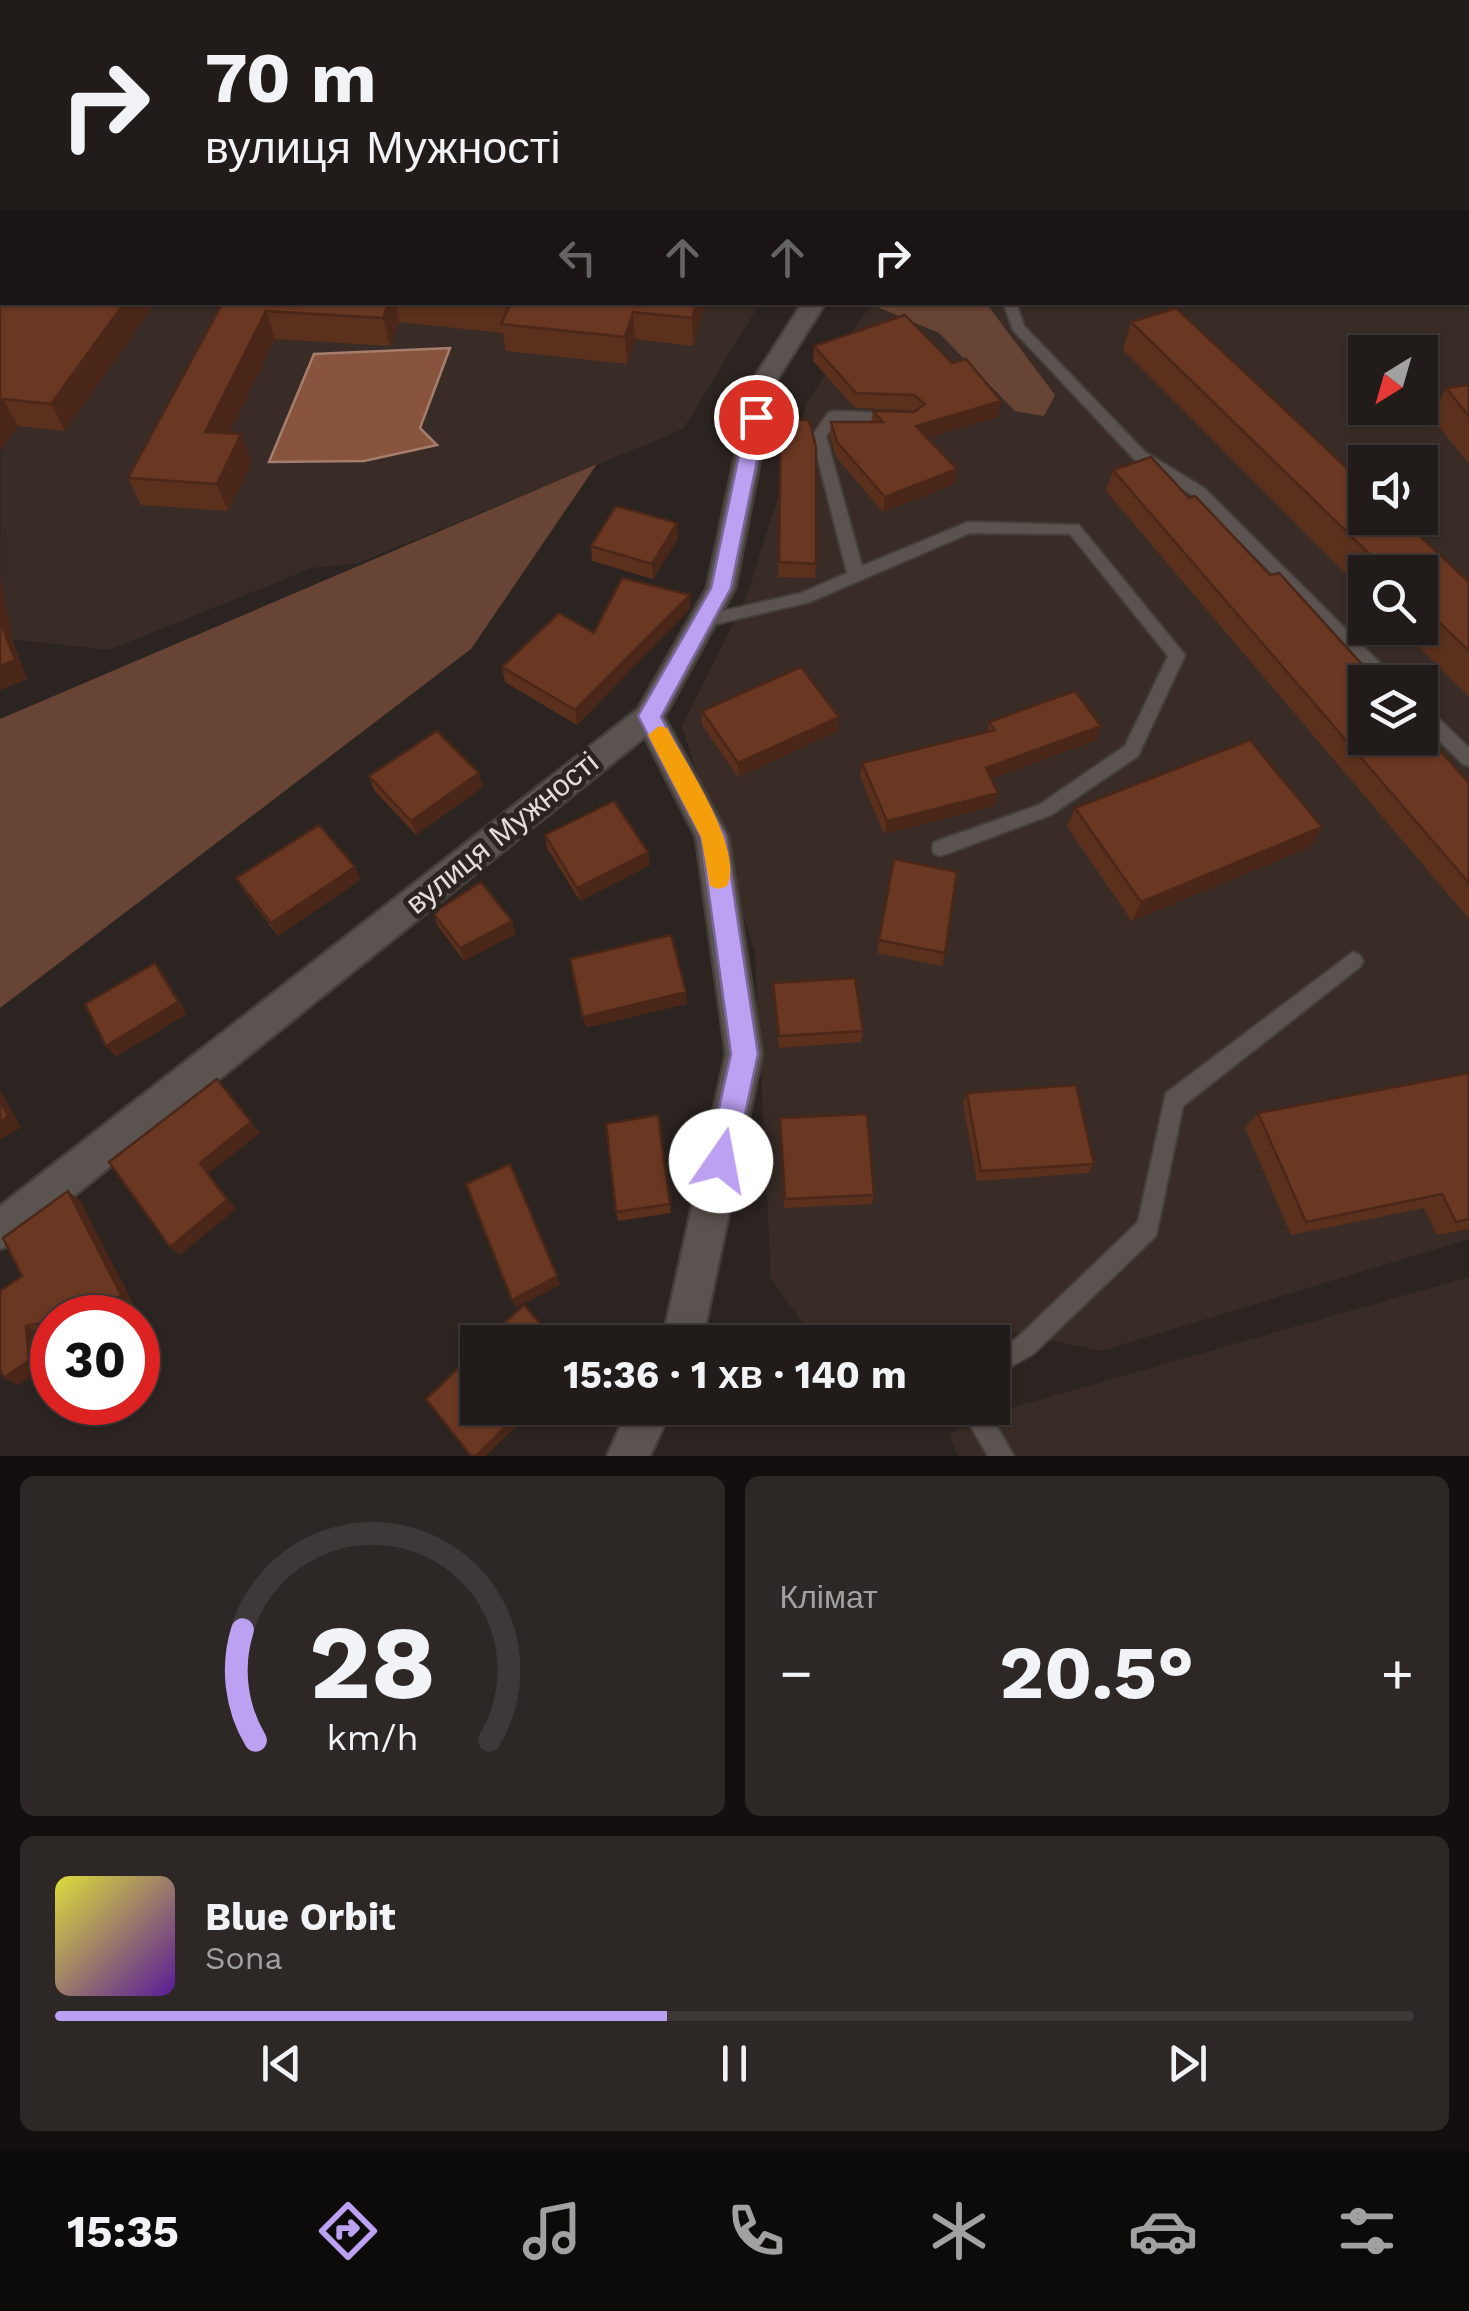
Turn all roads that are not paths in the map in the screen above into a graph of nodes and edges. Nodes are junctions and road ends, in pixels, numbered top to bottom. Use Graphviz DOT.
graph roads {
  1 [pos="813,305"];
  2 [pos="1009,305"];
  3 [pos="912,419"];
  4 [pos="856,575"];
  5 [pos="702,621"];
  6 [pos="1374,665"];
  7 [pos="650,716"];
  8 [pos="1438,729"];
  9 [pos="1469,760"];
  10 [pos="941,848"];
  11 [pos="1353,961"];
  12 [pos="0,1230"];
  13 [pos="690,1325"];
  14 [pos="1010,1354"];
  15 [pos="643,1425"];
  16 [pos="983,1425"];
  17 [pos="628,1456"];
  18 [pos="1002,1456"];
  1 -- 5 [label="street, вулиця Мужності"];
  2 -- 6 [label="lane"];
  3 -- 4 [label="lane"];
  4 -- 5 [label="lane"];
  4 -- 10 [label="lane"];
  5 -- 7 [label="street, вулиця Мужності"];
  7 -- 12 [label="street, вулиця Мужності"];
  7 -- 13 [label="street"];
  8 -- 9 [label="lane"];
  11 -- 14 [label="lane"];
  15 -- 17 [label="street"];
  16 -- 18 [label="lane"];
}
